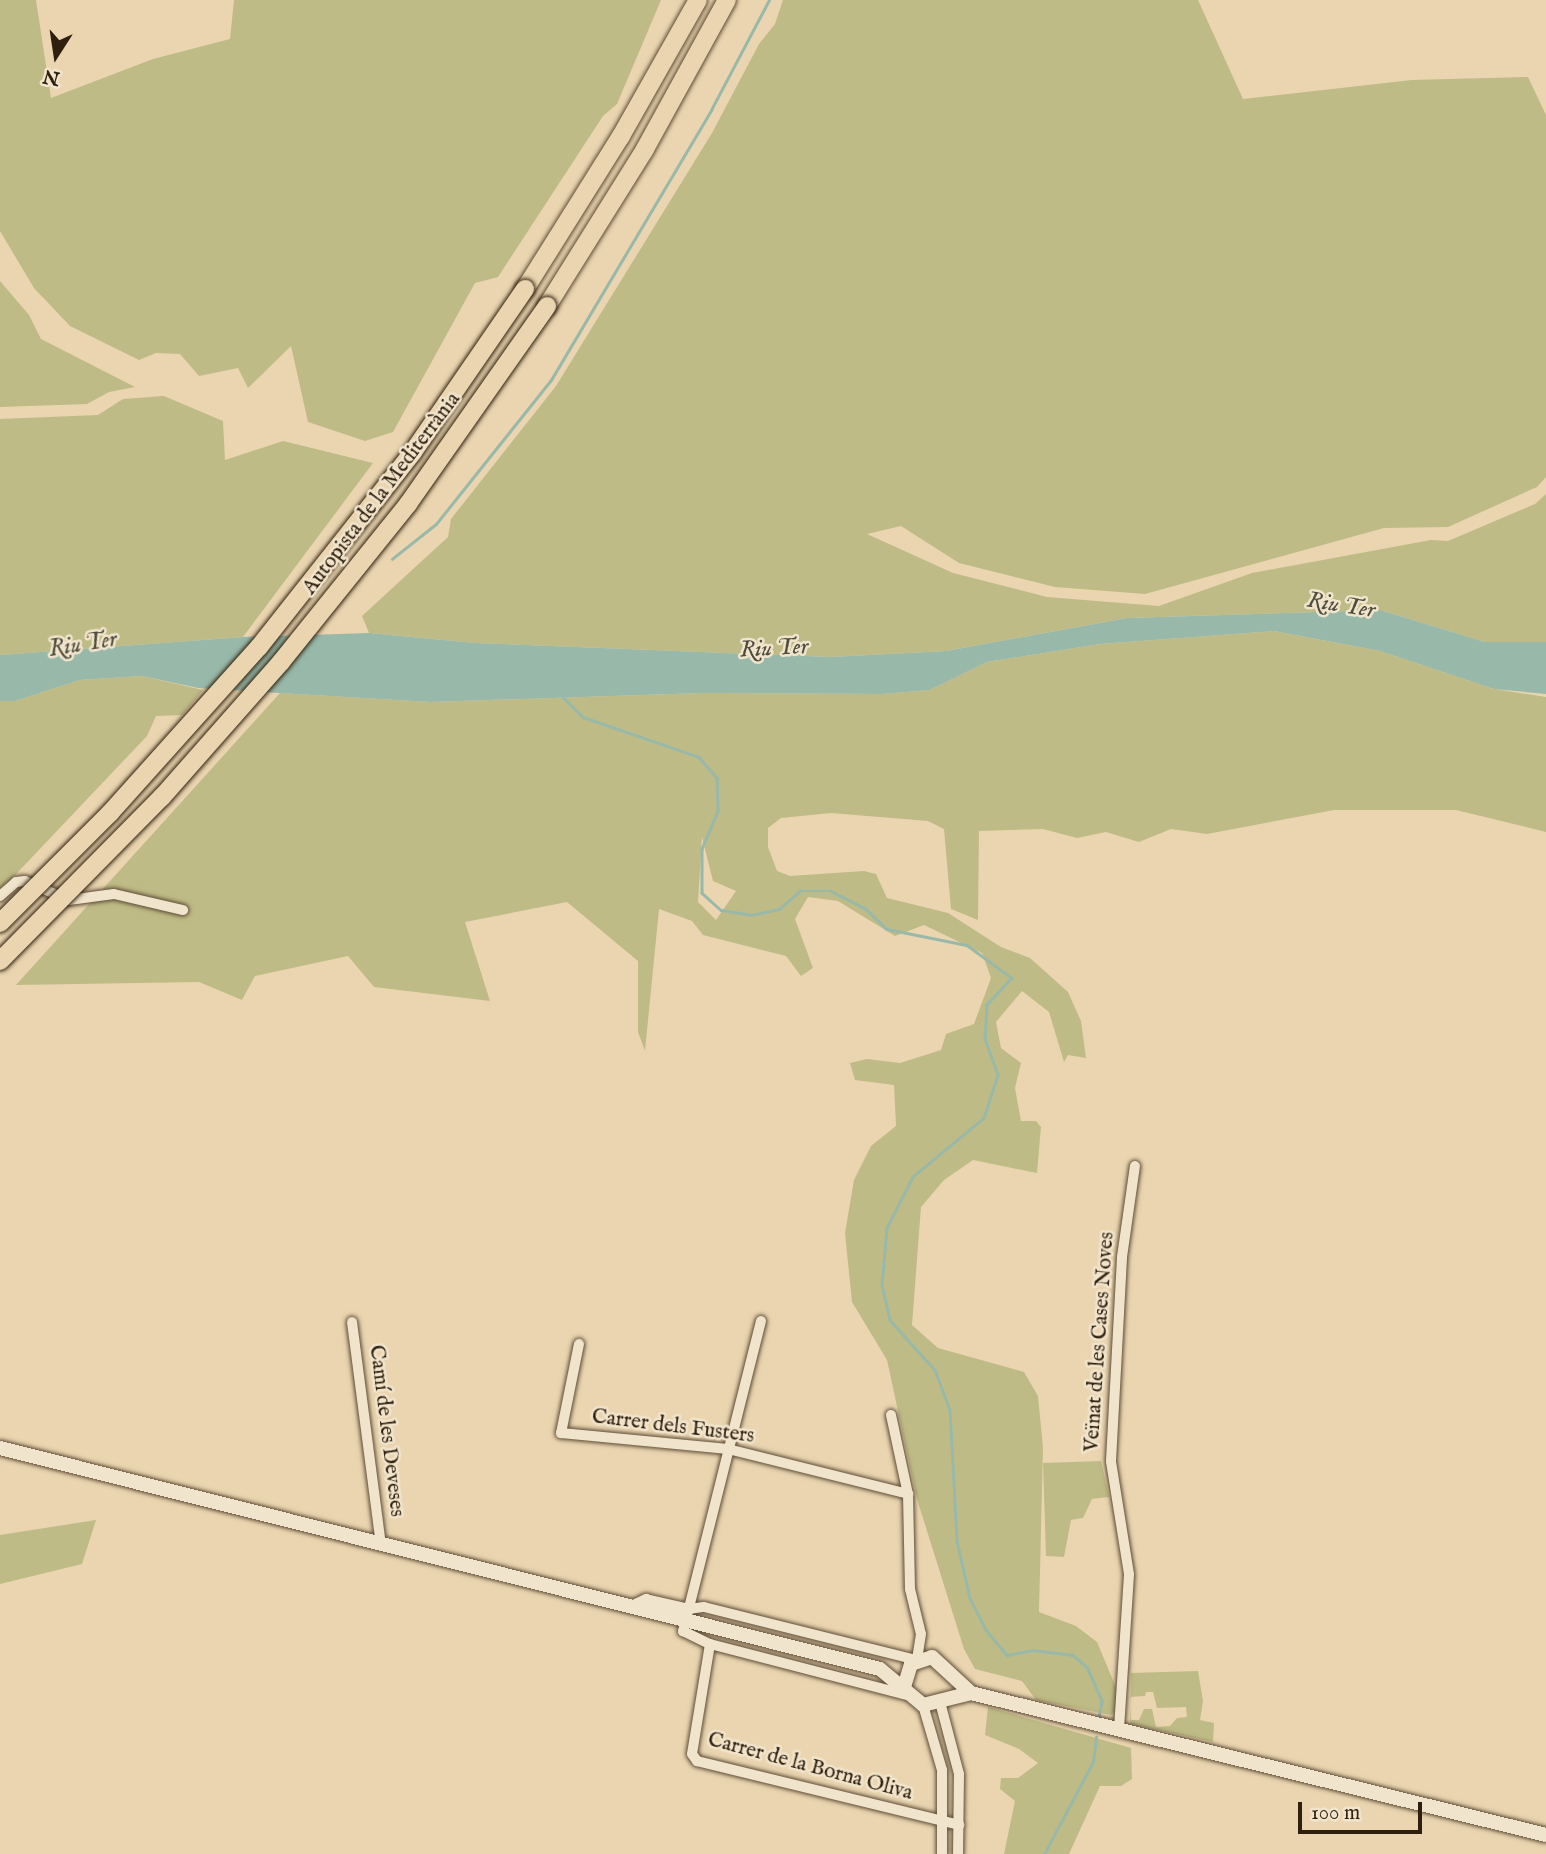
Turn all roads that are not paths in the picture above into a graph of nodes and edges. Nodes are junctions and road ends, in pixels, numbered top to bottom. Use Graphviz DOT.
graph roads {
  1 [pos="698,0"];
  2 [pos="727,0"];
  3 [pos="0,896"];
  4 [pos="183,910"];
  5 [pos="0,923"];
  6 [pos="0,961"];
  7 [pos="1135,1166"];
  8 [pos="761,1321"];
  9 [pos="352,1322"];
  10 [pos="579,1343"];
  11 [pos="891,1415"];
  12 [pos="0,1448"];
  13 [pos="728,1449"];
  14 [pos="908,1494"];
  15 [pos="381,1544"];
  16 [pos="687,1615"];
  17 [pos="921,1634"];
  18 [pos="710,1644"];
  19 [pos="942,1661"];
  20 [pos="914,1662"];
  21 [pos="880,1669"];
  22 [pos="951,1675"];
  23 [pos="906,1691"];
  24 [pos="971,1693"];
  25 [pos="943,1699"];
  26 [pos="923,1704"];
  27 [pos="1116,1728"];
  28 [pos="944,1822"];
  29 [pos="958,1825"];
  30 [pos="1546,1835"];
  31 [pos="942,1854"];
  32 [pos="958,1854"];
  1 -- 5 [label="highway, Autopista de la Mediterrània, bridge"];
  2 -- 6 [label="highway, Autopista de la Mediterrània, bridge"];
  3 -- 4 [label="street"];
  7 -- 27 [label="street, Veïnat de les Cases Noves"];
  8 -- 13 [label="street"];
  9 -- 15 [label="street, Camí de les Deveses"];
  10 -- 13 [label="street, Carrer dels Fusters"];
  11 -- 14 [label="street"];
  12 -- 15 [label="main road"];
  13 -- 14 [label="street, Carrer dels Fusters"];
  13 -- 16 [label="street"];
  14 -- 17 [label="street"];
  15 -- 16 [label="main road"];
  16 -- 18 [label="street"];
  16 -- 20 [label="street"];
  16 -- 21 [label="main road"];
  17 -- 19 [label="street"];
  17 -- 20 [label="street"];
  18 -- 23 [label="street"];
  18 -- 28 [label="street, Carrer de la Borna Oliva"];
  19 -- 20 [label="main road"];
  19 -- 22 [label="main road"];
  20 -- 21 [label="main road"];
  20 -- 23 [label="main road"];
  21 -- 23 [label="main road"];
  22 -- 24 [label="main road"];
  22 -- 25 [label="main road"];
  23 -- 26 [label="main road"];
  24 -- 25 [label="main road"];
  24 -- 27 [label="main road"];
  25 -- 26 [label="main road"];
  25 -- 29 [label="street"];
  26 -- 28 [label="street"];
  27 -- 30 [label="main road"];
  28 -- 29 [label="street, Carrer de la Borna Oliva"];
  28 -- 31 [label="street"];
  29 -- 32 [label="street"];
}
